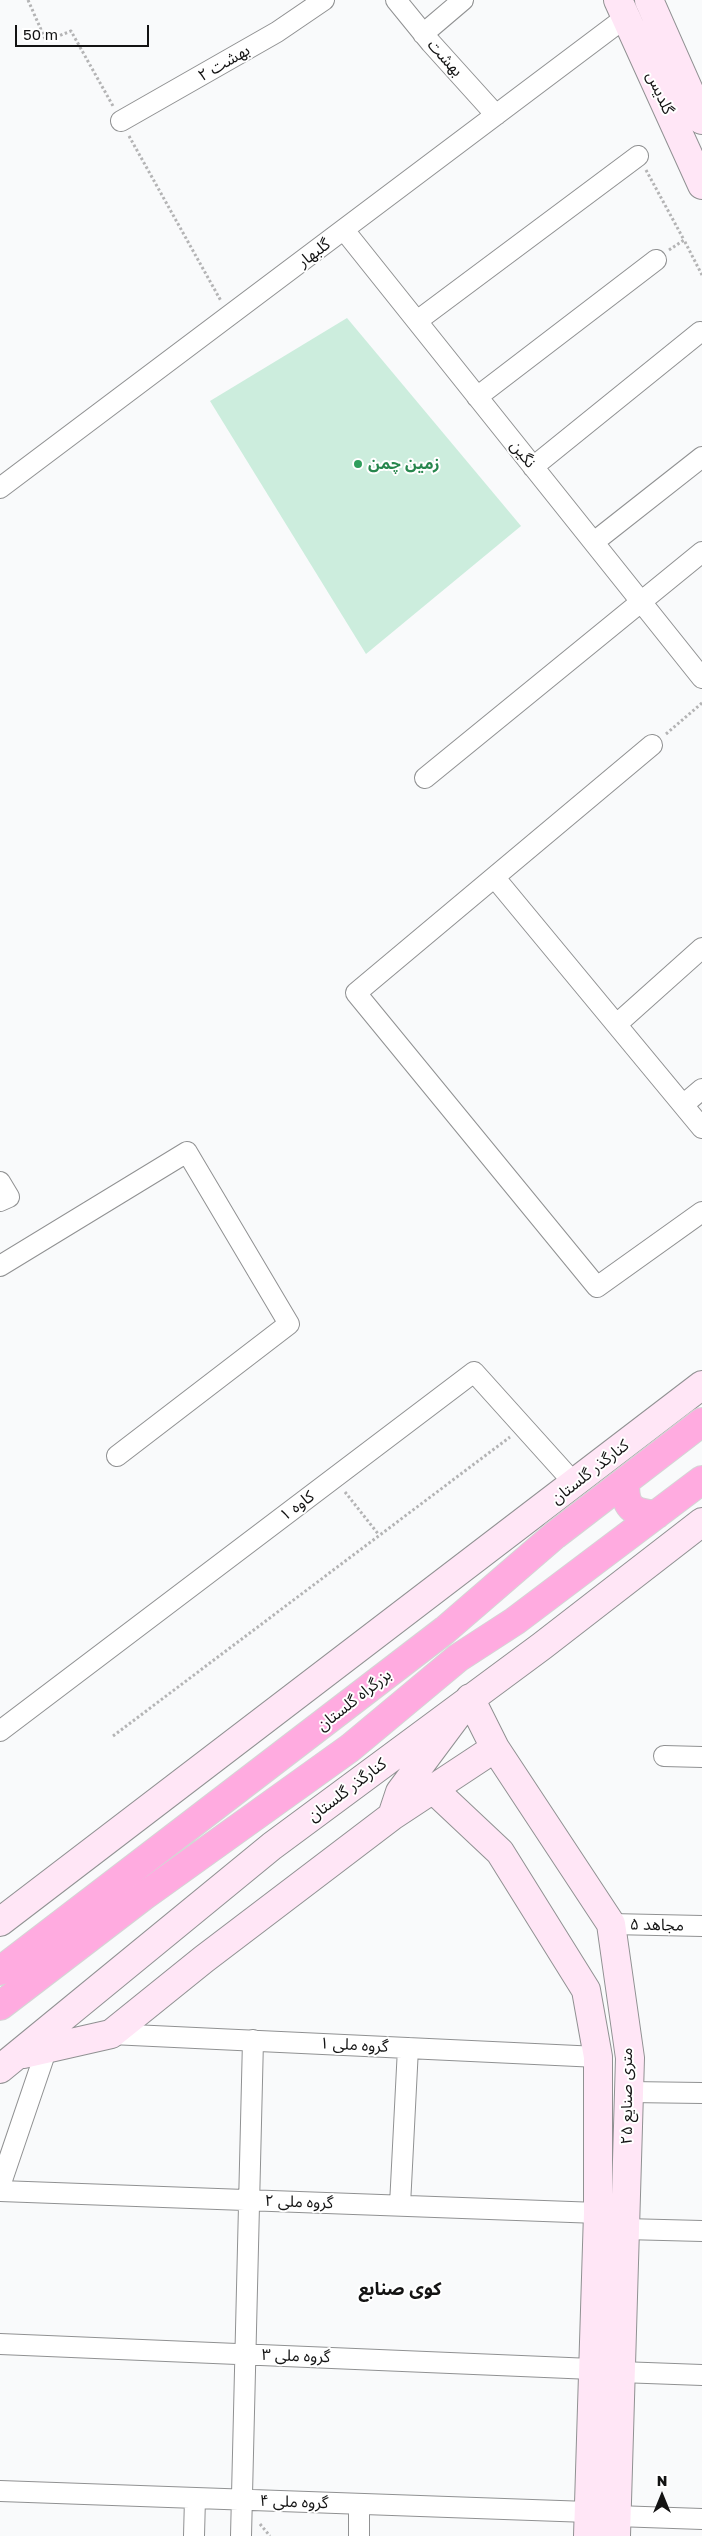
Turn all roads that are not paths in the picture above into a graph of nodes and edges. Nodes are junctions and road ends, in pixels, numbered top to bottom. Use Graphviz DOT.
graph roads {
  1 [pos="324,0"];
  2 [pos="396,0"];
  3 [pos="463,0"];
  4 [pos="649,0"];
  5 [pos="622,8"];
  6 [pos="422,34"];
  7 [pos="496,115"];
  8 [pos="702,120"];
  9 [pos="121,122"];
  10 [pos="638,156"];
  11 [pos="702,185"];
  12 [pos="344,230"];
  13 [pos="656,260"];
  14 [pos="417,321"];
  15 [pos="700,332"];
  16 [pos="477,396"];
  17 [pos="702,456"];
  18 [pos="534,467"];
  19 [pos="0,488"];
  20 [pos="594,542"];
  21 [pos="702,552"];
  22 [pos="641,601"];
  23 [pos="702,678"];
  24 [pos="652,745"];
  25 [pos="425,778"];
  26 [pos="495,878"];
  27 [pos="702,948"];
  28 [pos="617,1024"];
  29 [pos="702,1089"];
  30 [pos="682,1105"];
  31 [pos="702,1128"];
  32 [pos="0,1182"];
  33 [pos="0,1202"];
  34 [pos="702,1212"];
  35 [pos="0,1266"];
  36 [pos="702,1385"];
  37 [pos="702,1422"];
  38 [pos="117,1456"];
  39 [pos="702,1480"];
  40 [pos="625,1482"];
  41 [pos="574,1484"];
  42 [pos="595,1505"];
  43 [pos="656,1515"];
  44 [pos="702,1522"];
  45 [pos="623,1539"];
  46 [pos="470,1698"];
  47 [pos="0,1731"];
  48 [pos="495,1748"];
  49 [pos="664,1756"];
  50 [pos="702,1757"];
  51 [pos="432,1789"];
  52 [pos="392,1816"];
  53 [pos="0,1922"];
  54 [pos="611,1924"];
  55 [pos="702,1926"];
  56 [pos="0,1971"];
  57 [pos="0,2006"];
  58 [pos="111,2034"];
  59 [pos="51,2035"];
  60 [pos="252,2040"];
  61 [pos="408,2048"];
  62 [pos="598,2056"];
  63 [pos="630,2058"];
  64 [pos="7,2063"];
  65 [pos="629,2092"];
  66 [pos="702,2093"];
  67 [pos="0,2138"];
  68 [pos="0,2180"];
  69 [pos="0,2186"];
  70 [pos="0,2190"];
  71 [pos="249,2200"];
  72 [pos="400,2205"];
  73 [pos="598,2212"];
  74 [pos="624,2229"];
  75 [pos="702,2231"];
  76 [pos="0,2344"];
  77 [pos="245,2354"];
  78 [pos="592,2369"];
  79 [pos="620,2372"];
  80 [pos="702,2375"];
  81 [pos="0,2492"];
  82 [pos="195,2498"];
  83 [pos="242,2500"];
  84 [pos="359,2504"];
  85 [pos="702,2519"];
  86 [pos="588,2524"];
  87 [pos="616,2526"];
  88 [pos="194,2536"];
  89 [pos="241,2536"];
  90 [pos="359,2536"];
  1 -- 9 [label="street, بهشت ۲"];
  2 -- 6 [label="street, بهشت"];
  3 -- 6 [label="street"];
  4 -- 5 [label="main road"];
  4 -- 8 [label="main road, گلدیس"];
  5 -- 7 [label="street, گلبهار"];
  5 -- 11 [label="main road, گلدیس"];
  6 -- 7 [label="street, بهشت"];
  7 -- 12 [label="street, گلبهار"];
  10 -- 14 [label="street"];
  12 -- 14 [label="street, نگین"];
  12 -- 19 [label="street, گلبهار"];
  13 -- 16 [label="street"];
  14 -- 16 [label="street, نگین"];
  15 -- 18 [label="street"];
  16 -- 18 [label="street, نگین"];
  17 -- 20 [label="street"];
  18 -- 20 [label="street, نگین"];
  20 -- 22 [label="street, نگین"];
  21 -- 22 [label="street"];
  22 -- 23 [label="street, نگین"];
  22 -- 25 [label="street"];
  24 -- 26 [label="street"];
  26 -- 28 [label="street"];
  26 -- 34 [label="street"];
  27 -- 28 [label="street"];
  28 -- 30 [label="street"];
  29 -- 30 [label="street"];
  30 -- 31 [label="street"];
  32 -- 33 [label="street"];
  35 -- 38 [label="street"];
  36 -- 41 [label="main road, کنارگذر گلستان"];
  37 -- 40 [label="highway, بزرگراه گلستان"];
  39 -- 43 [label="highway"];
  40 -- 42 [label="highway, بزرگراه گلستان"];
  40 -- 43 [label="highway"];
  41 -- 47 [label="street, کاوه ۱"];
  41 -- 53 [label="main road, کنارگذر گلستان"];
  42 -- 45 [label="highway"];
  42 -- 56 [label="highway, بزرگراه گلستان"];
  43 -- 45 [label="highway"];
  44 -- 46 [label="main road, کنارگذر گلستان"];
  45 -- 57 [label="highway"];
  46 -- 48 [label="main road, ۲۵ متری صنایع"];
  46 -- 52 [label="main road"];
  46 -- 59 [label="main road, کنارگذر گلستان"];
  48 -- 51 [label="main road"];
  48 -- 54 [label="main road, ۲۵ متری صنایع"];
  49 -- 50 [label="street"];
  51 -- 52 [label="main road"];
  51 -- 62 [label="main road, ۲۵ متری صنایع"];
  52 -- 58 [label="main road"];
  54 -- 55 [label="street, ۵ مجاهد"];
  54 -- 63 [label="main road, ۲۵ متری صنایع"];
  58 -- 59 [label="main road"];
  58 -- 60 [label="street, گروه ملی ۱"];
  59 -- 64 [label="main road, کنارگذر گلستان"];
  59 -- 69 [label="street"];
  60 -- 61 [label="street, گروه ملی ۱"];
  60 -- 71 [label="street"];
  61 -- 62 [label="street, گروه ملی ۱"];
  61 -- 72 [label="street"];
  62 -- 63 [label="main road"];
  62 -- 73 [label="main road, ۲۵ متری صنایع"];
  63 -- 65 [label="main road, ۲۵ متری صنایع"];
  65 -- 66 [label="street"];
  65 -- 74 [label="main road, ۲۵ متری صنایع"];
  67 -- 68 [label="street"];
  70 -- 71 [label="street, گروه ملی ۲"];
  71 -- 72 [label="street, گروه ملی ۲"];
  71 -- 77 [label="street"];
  72 -- 73 [label="street, گروه ملی ۲"];
  73 -- 78 [label="main road, ۲۵ متری صنایع"];
  74 -- 75 [label="street"];
  74 -- 79 [label="main road, ۲۵ متری صنایع"];
  76 -- 77 [label="street, گروه ملی ۳"];
  77 -- 78 [label="street, گروه ملی ۳"];
  77 -- 83 [label="street"];
  78 -- 79 [label="main road"];
  78 -- 86 [label="main road, ۲۵ متری صنایع"];
  79 -- 80 [label="street"];
  79 -- 87 [label="main road, ۲۵ متری صنایع"];
  81 -- 82 [label="street, گروه ملی ۴"];
  82 -- 83 [label="street, گروه ملی ۴"];
  82 -- 88 [label="street"];
  83 -- 84 [label="street, گروه ملی ۴"];
  83 -- 89 [label="street"];
  84 -- 86 [label="street, گروه ملی ۴"];
  84 -- 90 [label="street"];
  85 -- 87 [label="street"];
}
